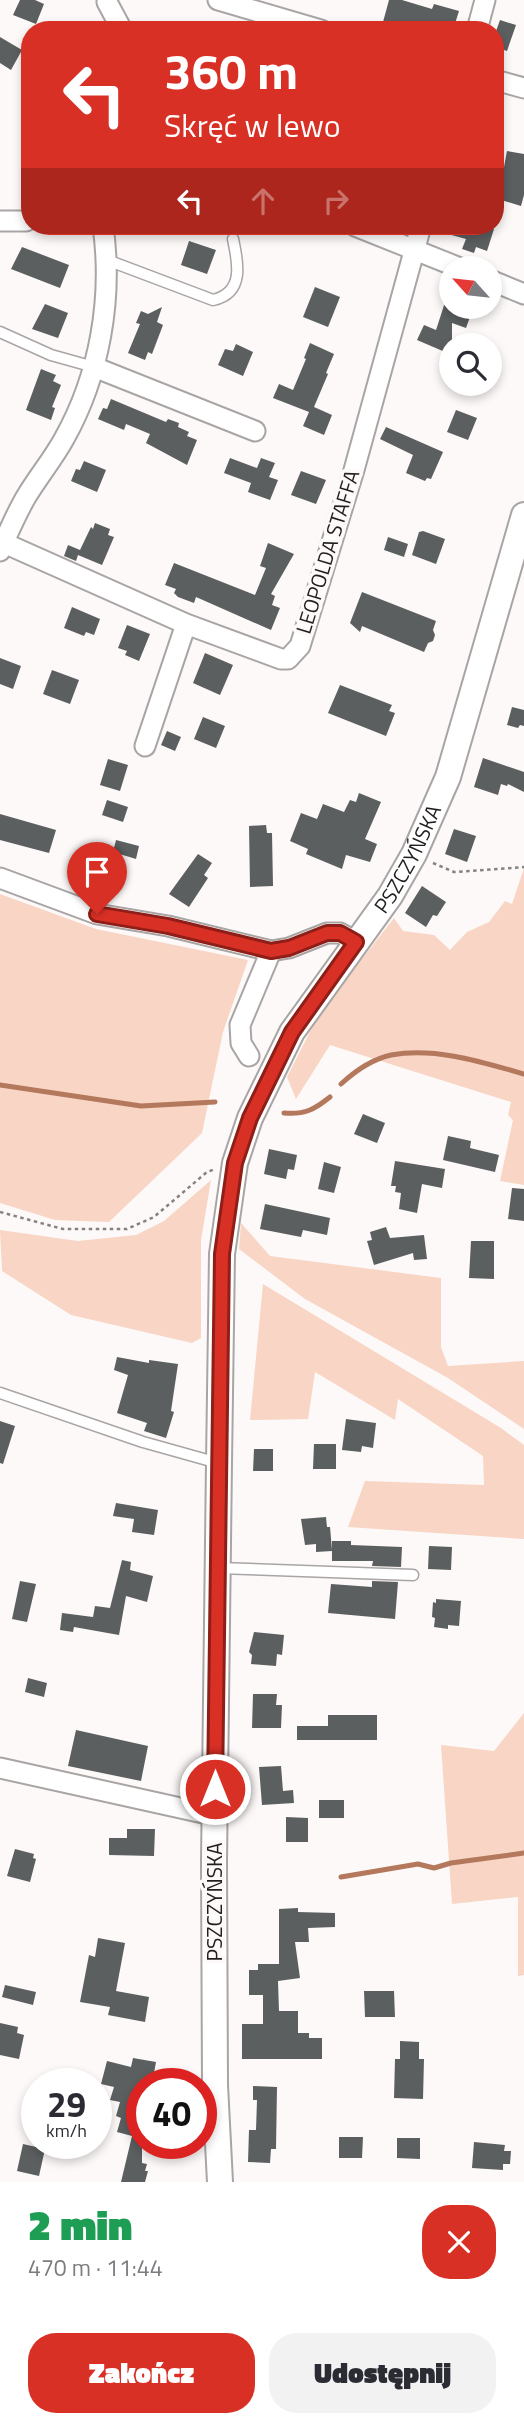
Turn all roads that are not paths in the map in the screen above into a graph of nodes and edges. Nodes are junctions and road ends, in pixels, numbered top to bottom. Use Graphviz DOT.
graph roads {
  1 [pos="218,0"];
  2 [pos="485,0"];
  3 [pos="107,1"];
  4 [pos="106,21"];
  5 [pos="117,21"];
  6 [pos="290,21"];
  7 [pos="479,21"];
  8 [pos="504,82"];
  9 [pos="524,88"];
  10 [pos="0,221"];
  11 [pos="21,221"];
  12 [pos="104,235"];
  13 [pos="378,235"];
  14 [pos="418,235"];
  15 [pos="233,239"];
  16 [pos="414,249"];
  17 [pos="439,259"];
  18 [pos="107,260"];
  19 [pos="502,285"];
  20 [pos="524,294"];
  21 [pos="0,332"];
  22 [pos="94,367"];
  23 [pos="255,431"];
  24 [pos="524,514"];
  25 [pos="2,547"];
  26 [pos="186,624"];
  27 [pos="145,746"];
  28 [pos="0,878"];
  29 [pos="356,942"];
  30 [pos="271,951"];
  31 [pos="249,1056"];
  32 [pos="0,1393"];
  33 [pos="219,1463"];
  34 [pos="218,1568"];
  35 [pos="413,1576"];
  36 [pos="0,1768"];
  37 [pos="215,1813"];
  38 [pos="220,2182"];
  1 -- 6 [label="street"];
  2 -- 7 [label="street"];
  3 -- 4 [label="street"];
  3 -- 5 [label="street"];
  8 -- 9 [label="street"];
  10 -- 11 [label="street"];
  12 -- 18 [label="street"];
  13 -- 16 [label="street"];
  14 -- 16 [label="street, LEOPOLDA STAFFA"];
  15 -- 18 [label="lane"];
  16 -- 17 [label="street"];
  16 -- 26 [label="street, LEOPOLDA STAFFA"];
  18 -- 22 [label="street"];
  19 -- 20 [label="street"];
  21 -- 22 [label="lane"];
  22 -- 23 [label="street"];
  22 -- 25 [label="street"];
  24 -- 29 [label="street, PSZCZYŃSKA"];
  25 -- 26 [label="street, LEOPOLDA STAFFA"];
  26 -- 27 [label="street"];
  28 -- 30 [label="street"];
  29 -- 30 [label="street"];
  29 -- 33 [label="street, PSZCZYŃSKA"];
  30 -- 31 [label="street"];
  32 -- 33 [label="lane"];
  33 -- 34 [label="street, PSZCZYŃSKA"];
  34 -- 35 [label="lane"];
  34 -- 37 [label="street, PSZCZYŃSKA"];
  36 -- 37 [label="street"];
  37 -- 38 [label="street, PSZCZYŃSKA"];
}
